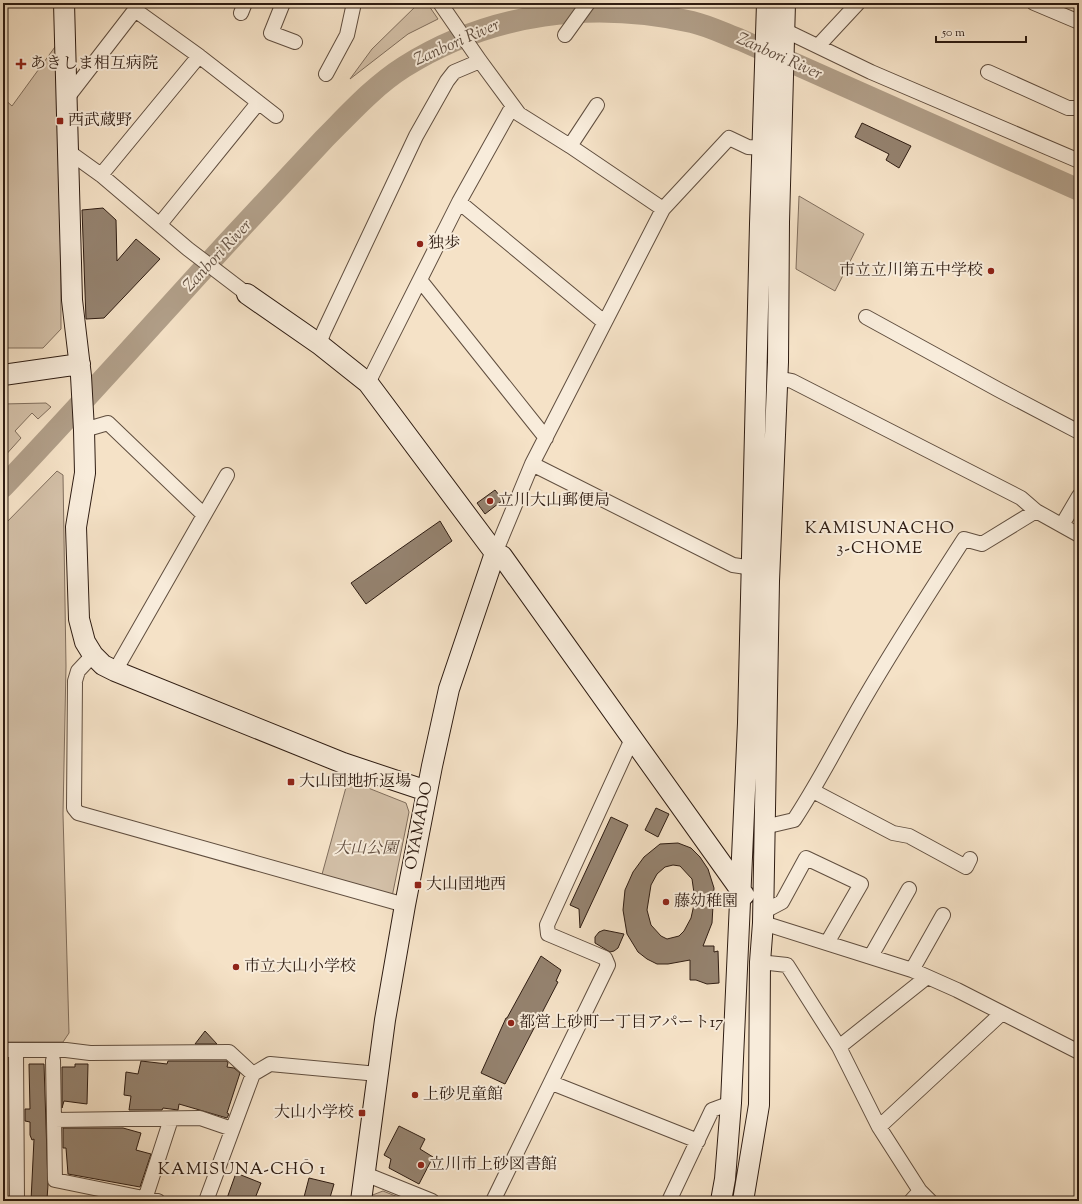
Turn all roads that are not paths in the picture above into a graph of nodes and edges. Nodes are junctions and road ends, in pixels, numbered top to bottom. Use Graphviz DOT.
graph roads {
  1 [pos="64,3"];
  2 [pos="283,3"];
  3 [pos="354,3"];
  4 [pos="440,3"];
  5 [pos="588,3"];
  6 [pos="767,3"];
  7 [pos="785,3"];
  8 [pos="858,3"];
  9 [pos="1034,3"];
  10 [pos="1079,22"];
  11 [pos="565,35"];
  12 [pos="778,35"];
  13 [pos="295,42"];
  14 [pos="818,46"];
  15 [pos="199,56"];
  16 [pos="478,59"];
  17 [pos="988,72"];
  18 [pos="326,74"];
  19 [pos="67,98"];
  20 [pos="258,103"];
  21 [pos="598,105"];
  22 [pos="512,107"];
  23 [pos="1079,108"];
  24 [pos="276,116"];
  25 [pos="570,146"];
  26 [pos="763,148"];
  27 [pos="69,152"];
  28 [pos="1077,155"];
  29 [pos="101,175"];
  30 [pos="459,202"];
  31 [pos="663,209"];
  32 [pos="769,223"];
  33 [pos="160,224"];
  34 [pos="420,280"];
  35 [pos="247,294"];
  36 [pos="866,317"];
  37 [pos="604,322"];
  38 [pos="319,344"];
  39 [pos="757,350"];
  40 [pos="3,365"];
  41 [pos="81,370"];
  42 [pos="777,370"];
  43 [pos="3,374"];
  44 [pos="368,383"];
  45 [pos="84,428"];
  46 [pos="1079,432"];
  47 [pos="546,438"];
  48 [pos="532,464"];
  49 [pos="227,475"];
  50 [pos="1079,496"];
  51 [pos="1036,511"];
  52 [pos="204,515"];
  53 [pos="1062,525"];
  54 [pos="1079,534"];
  55 [pos="496,553"];
  56 [pos="753,568"];
  57 [pos="93,655"];
  58 [pos="115,671"];
  59 [pos="632,739"];
  60 [pos="427,791"];
  61 [pos="813,791"];
  62 [pos="764,827"];
  63 [pos="970,858"];
  64 [pos="909,889"];
  65 [pos="741,891"];
  66 [pos="405,905"];
  67 [pos="943,915"];
  68 [pos="763,917"];
  69 [pos="827,943"];
  70 [pos="871,956"];
  71 [pos="760,962"];
  72 [pos="912,970"];
  73 [pos="927,977"];
  74 [pos="1002,1013"];
  75 [pos="839,1047"];
  76 [pos="10,1050"];
  77 [pos="1079,1052"];
  78 [pos="53,1060"];
  79 [pos="252,1074"];
  80 [pos="378,1074"];
  81 [pos="552,1083"];
  82 [pos="731,1103"];
  83 [pos="171,1119"];
  84 [pos="54,1120"];
  85 [pos="879,1127"];
  86 [pos="232,1129"];
  87 [pos="698,1141"];
  88 [pos="365,1174"];
  89 [pos="109,1196"];
  90 [pos="916,1196"];
  91 [pos="151,1200"];
  92 [pos="17,1201"];
  93 [pos="206,1201"];
  94 [pos="361,1201"];
  95 [pos="432,1201"];
  96 [pos="493,1201"];
  97 [pos="669,1201"];
  98 [pos="721,1201"];
  99 [pos="744,1201"];
  100 [pos="930,1201"];
  1 -- 19 [label="street"];
  2 -- 13 [label="street"];
  3 -- 18 [label="street"];
  4 -- 16 [label="street"];
  5 -- 11 [label="street"];
  6 -- 12 [label="street"];
  7 -- 12 [label="street"];
  8 -- 14 [label="street"];
  9 -- 10 [label="street"];
  12 -- 14 [label="street"];
  12 -- 26 [label="street"];
  12 -- 32 [label="street"];
  14 -- 28 [label="street"];
  15 -- 19 [label="street"];
  15 -- 20 [label="street"];
  15 -- 29 [label="street"];
  16 -- 22 [label="street"];
  16 -- 38 [label="street"];
  17 -- 23 [label="street"];
  19 -- 27 [label="street"];
  20 -- 24 [label="street"];
  20 -- 33 [label="street"];
  21 -- 25 [label="street"];
  22 -- 25 [label="street"];
  22 -- 30 [label="street"];
  25 -- 31 [label="street"];
  26 -- 31 [label="street"];
  26 -- 32 [label="street"];
  27 -- 29 [label="street"];
  27 -- 41 [label="street"];
  29 -- 33 [label="street"];
  30 -- 34 [label="street"];
  30 -- 37 [label="street"];
  31 -- 37 [label="street"];
  32 -- 39 [label="street"];
  32 -- 42 [label="street"];
  33 -- 35 [label="street"];
  34 -- 44 [label="street"];
  34 -- 47 [label="street"];
  35 -- 38 [label="street"];
  36 -- 46 [label="street"];
  37 -- 47 [label="street"];
  38 -- 44 [label="street"];
  39 -- 42 [label="street"];
  39 -- 56 [label="street"];
  40 -- 41 [label="street"];
  41 -- 43 [label="street"];
  41 -- 45 [label="street"];
  42 -- 51 [label="street"];
  42 -- 62 [label="street"];
  44 -- 55 [label="street"];
  45 -- 52 [label="street"];
  45 -- 57 [label="street"];
  47 -- 48 [label="street"];
  48 -- 55 [label="street"];
  48 -- 56 [label="street"];
  49 -- 52 [label="street"];
  50 -- 53 [label="street"];
  51 -- 53 [label="street"];
  51 -- 61 [label="street"];
  52 -- 58 [label="street"];
  53 -- 54 [label="street"];
  55 -- 59 [label="street"];
  55 -- 60 [label="street, OYAMADO"];
  56 -- 65 [label="street"];
  57 -- 58 [label="street"];
  57 -- 66 [label="street"];
  58 -- 60 [label="street"];
  59 -- 65 [label="street"];
  59 -- 81 [label="street"];
  60 -- 66 [label="street, OYAMADO"];
  61 -- 62 [label="street"];
  61 -- 63 [label="street"];
  62 -- 68 [label="street"];
  64 -- 70 [label="street"];
  65 -- 68 [label="street"];
  65 -- 82 [label="street"];
  66 -- 80 [label="street, OYAMADO"];
  67 -- 72 [label="street"];
  68 -- 69 [label="street"];
  68 -- 69 [label="street"];
  68 -- 71 [label="street"];
  69 -- 70 [label="street"];
  70 -- 72 [label="street"];
  71 -- 75 [label="street"];
  71 -- 99 [label="street"];
  72 -- 73 [label="street"];
  73 -- 74 [label="street"];
  73 -- 75 [label="street"];
  74 -- 77 [label="street"];
  74 -- 85 [label="street"];
  75 -- 85 [label="street"];
  76 -- 79 [label="street"];
  76 -- 92 [label="street"];
  78 -- 84 [label="street"];
  79 -- 80 [label="street"];
  79 -- 86 [label="street"];
  80 -- 88 [label="street, OYAMADO"];
  81 -- 87 [label="street"];
  81 -- 96 [label="street"];
  82 -- 87 [label="street"];
  82 -- 98 [label="street"];
  83 -- 84 [label="street"];
  83 -- 86 [label="street"];
  83 -- 91 [label="street"];
  84 -- 89 [label="street"];
  85 -- 90 [label="street"];
  86 -- 93 [label="street"];
  87 -- 97 [label="street"];
  88 -- 94 [label="street, OYAMADO"];
  88 -- 95 [label="street"];
  89 -- 91 [label="street"];
  90 -- 100 [label="street"];
}
